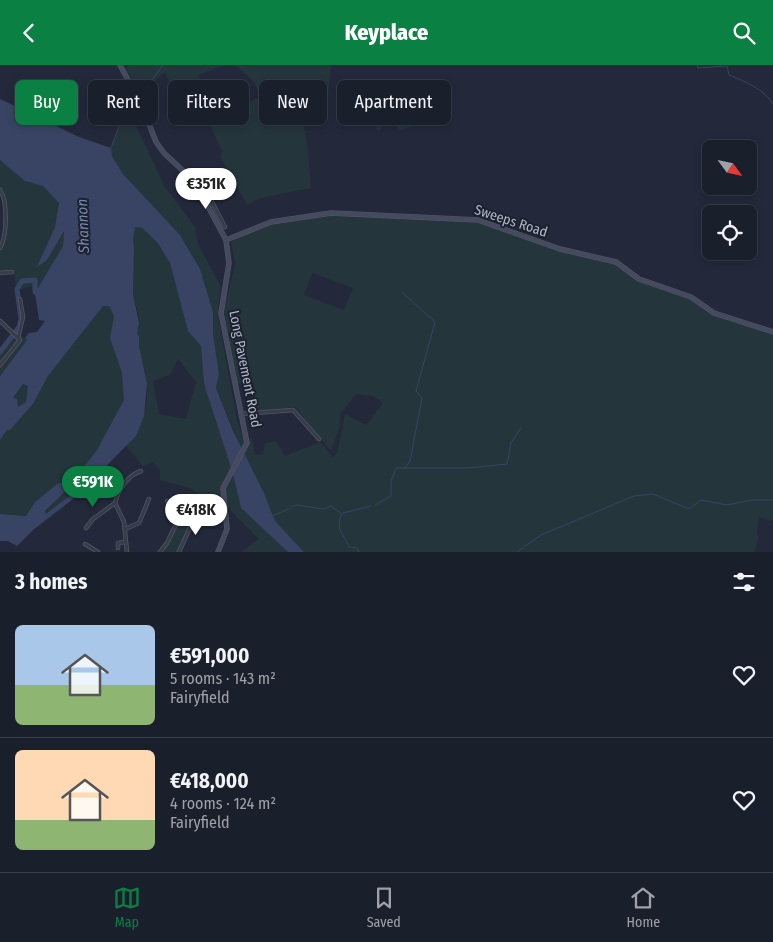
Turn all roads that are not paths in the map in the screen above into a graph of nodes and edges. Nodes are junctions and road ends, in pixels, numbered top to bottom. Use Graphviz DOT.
graph roads {
  1 [pos="120,65"];
  2 [pos="192,179"];
  3 [pos="0,190"];
  4 [pos="2,219"];
  5 [pos="225,227"];
  6 [pos="226,240"];
  7 [pos="0,248"];
  8 [pos="12,272"];
  9 [pos="0,273"];
  10 [pos="20,299"];
  11 [pos="0,321"];
  12 [pos="773,332"];
  13 [pos="18,338"];
  14 [pos="0,365"];
  15 [pos="240,414"];
  16 [pos="319,439"];
  17 [pos="141,471"];
  18 [pos="149,499"];
  19 [pos="167,501"];
  20 [pos="115,503"];
  21 [pos="197,512"];
  22 [pos="86,528"];
  23 [pos="125,529"];
  24 [pos="125,542"];
  25 [pos="85,544"];
  26 [pos="118,547"];
  27 [pos="98,552"];
  28 [pos="127,552"];
  29 [pos="160,552"];
  30 [pos="179,552"];
  31 [pos="218,552"];
  1 -- 2 [label="street, Long Pavement Road"];
  2 -- 5 [label="street"];
  2 -- 6 [label="street, Long Pavement Road"];
  3 -- 4 [label="street"];
  4 -- 7 [label="street"];
  6 -- 12 [label="street, Sweeps Road"];
  6 -- 15 [label="street, Long Pavement Road"];
  8 -- 9 [label="street"];
  10 -- 13 [label="street"];
  11 -- 13 [label="street"];
  13 -- 14 [label="street"];
  15 -- 16 [label="street"];
  15 -- 31 [label="street, Long Pavement Road"];
  17 -- 20 [label="street"];
  18 -- 23 [label="street"];
  19 -- 29 [label="street"];
  20 -- 22 [label="street"];
  20 -- 23 [label="street"];
  21 -- 30 [label="street"];
  23 -- 24 [label="street"];
  24 -- 26 [label="street"];
  24 -- 28 [label="street"];
  25 -- 27 [label="street"];
}
